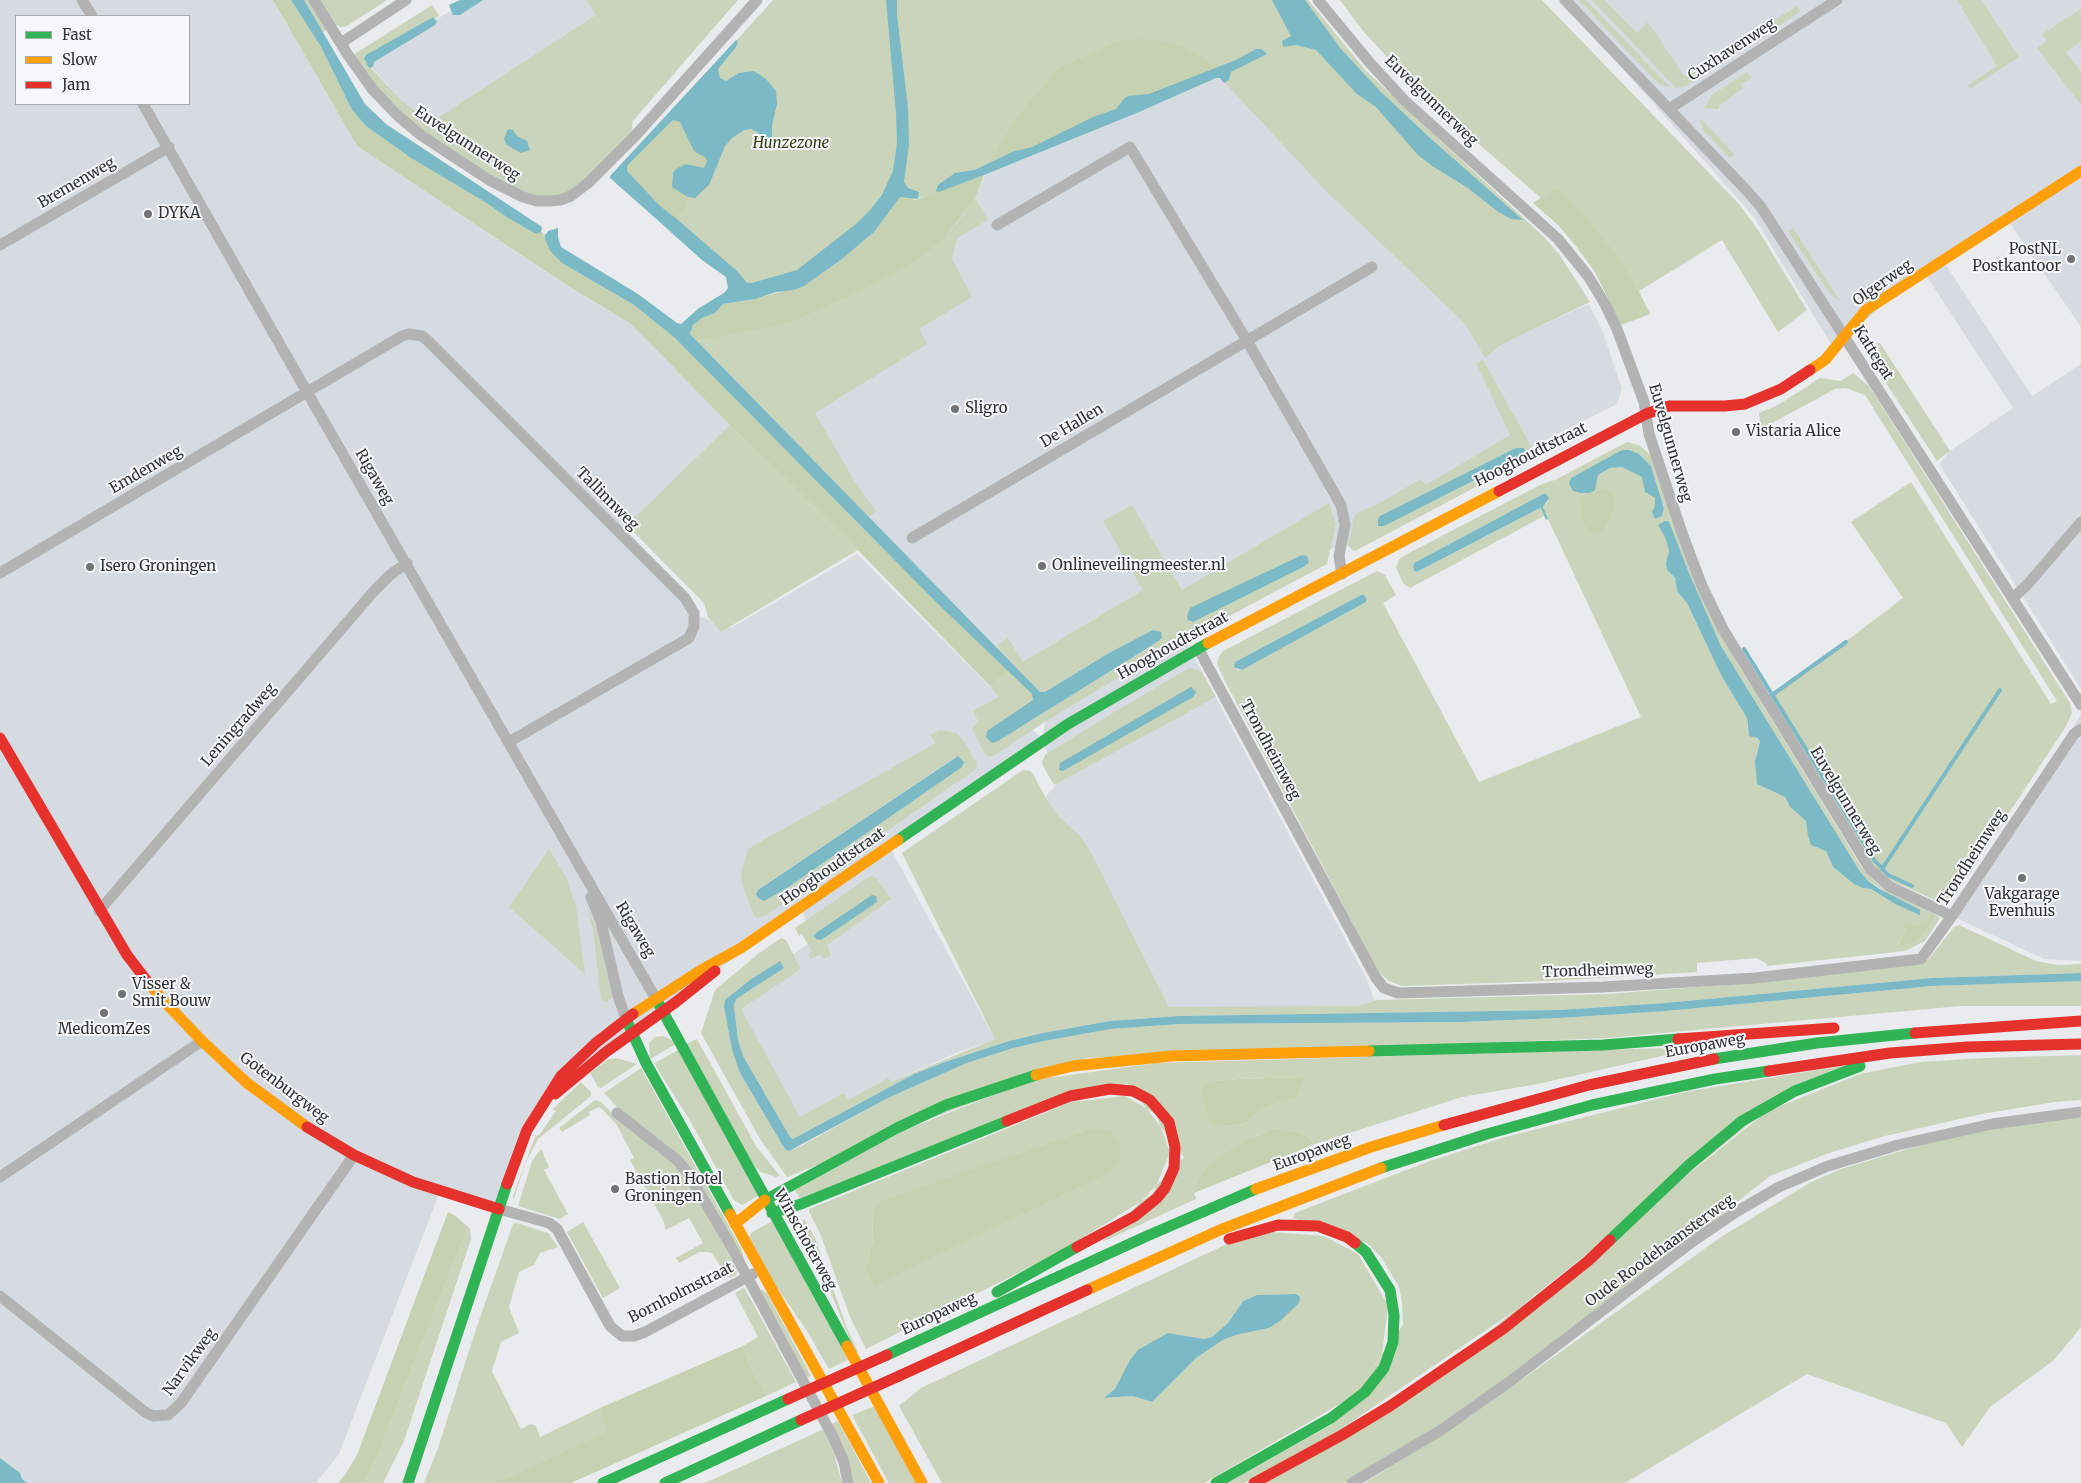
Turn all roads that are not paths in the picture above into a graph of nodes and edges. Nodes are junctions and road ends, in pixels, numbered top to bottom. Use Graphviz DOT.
graph roads {
  1 [pos="82,0"];
  2 [pos="314,0"];
  3 [pos="406,0"];
  4 [pos="756,0"];
  5 [pos="1318,0"];
  6 [pos="1565,0"];
  7 [pos="1837,0"];
  8 [pos="91,15"];
  9 [pos="341,43"];
  10 [pos="144,105"];
  11 [pos="1669,109"];
  12 [pos="169,147"];
  13 [pos="2081,172"];
  14 [pos="998,225"];
  15 [pos="0,245"];
  16 [pos="1372,267"];
  17 [pos="1845,335"];
  18 [pos="1246,339"];
  19 [pos="307,392"];
  20 [pos="1646,414"];
  21 [pos="2081,522"];
  22 [pos="912,538"];
  23 [pos="407,563"];
  24 [pos="0,573"];
  25 [pos="1342,574"];
  26 [pos="2013,598"];
  27 [pos="1198,648"];
  28 [pos="2081,704"];
  29 [pos="2081,729"];
  30 [pos="0,738"];
  31 [pos="509,742"];
  32 [pos="578,865"];
  33 [pos="99,911"];
  34 [pos="1952,916"];
  35 [pos="741,948"];
  36 [pos="656,999"];
  37 [pos="664,1011"];
  38 [pos="626,1019"];
  39 [pos="2081,1021"];
  40 [pos="1931,1031"];
  41 [pos="633,1034"];
  42 [pos="202,1041"];
  43 [pos="2081,1044"];
  44 [pos="1890,1053"];
  45 [pos="544,1102"];
  46 [pos="2081,1112"];
  47 [pos="617,1113"];
  48 [pos="354,1155"];
  49 [pos="0,1177"];
  50 [pos="765,1200"];
  51 [pos="499,1209"];
  52 [pos="772,1213"];
  53 [pos="736,1224"];
  54 [pos="761,1269"];
  55 [pos="1118,1275"];
  56 [pos="747,1277"];
  57 [pos="0,1296"];
  58 [pos="922,1339"];
  59 [pos="408,1483"];
  60 [pos="603,1483"];
  61 [pos="665,1483"];
  62 [pos="848,1483"];
  63 [pos="879,1483"];
  64 [pos="922,1483"];
  65 [pos="1216,1483"];
  66 [pos="1254,1483"];
  67 [pos="1352,1483"];
  1 -- 8 [label="street"];
  2 -- 9 [label="street, Euvelgunnerweg"];
  3 -- 9 [label="street"];
  4 -- 9 [label="street, Euvelgunnerweg"];
  5 -- 20 [label="street, Euvelgunnerweg"];
  6 -- 11 [label="street, Kattegat"];
  7 -- 11 [label="street, Cuxhavenweg"];
  10 -- 12 [label="street, Rigaweg"];
  11 -- 17 [label="street, Kattegat"];
  12 -- 15 [label="street, Bremenweg"];
  12 -- 19 [label="street, Rigaweg"];
  13 -- 17 [label="main road, Olgerweg"];
  14 -- 18 [label="street"];
  16 -- 18 [label="street, De Hallen"];
  17 -- 20 [label="main road, Olgerweg"];
  17 -- 26 [label="street, Kattegat"];
  18 -- 22 [label="street, De Hallen"];
  18 -- 25 [label="street"];
  19 -- 23 [label="street, Rigaweg"];
  19 -- 24 [label="street, Emdenweg"];
  19 -- 31 [label="street, Tallinnweg"];
  20 -- 25 [label="main road, Hooghoudtstraat"];
  20 -- 34 [label="street, Euvelgunnerweg"];
  21 -- 26 [label="street"];
  23 -- 31 [label="street, Rigaweg"];
  23 -- 33 [label="street, Leningradweg"];
  25 -- 27 [label="main road, Hooghoudtstraat"];
  26 -- 28 [label="street, Kattegat"];
  27 -- 34 [label="street, Trondheimweg"];
  27 -- 35 [label="main road, Hooghoudtstraat"];
  29 -- 34 [label="street, Trondheimweg"];
  30 -- 33 [label="main road, Gotenburgweg"];
  31 -- 32 [label="street, Rigaweg"];
  32 -- 36 [label="street, Rigaweg"];
  32 -- 38 [label="street, Rigaweg"];
  33 -- 42 [label="main road, Gotenburgweg"];
  35 -- 36 [label="main road, Hooghoudtstraat"];
  35 -- 37 [label="main road, Hooghoudtstraat"];
  36 -- 37 [label="main road, Rigaweg"];
  36 -- 38 [label="main road"];
  37 -- 41 [label="main road, Hooghoudtstraat"];
  37 -- 50 [label="main road, Winschoterweg"];
  38 -- 41 [label="main road"];
  38 -- 45 [label="main road"];
  39 -- 40 [label="main road, Europaweg"];
  40 -- 50 [label="main road"];
  40 -- 58 [label="main road, Europaweg"];
  41 -- 45 [label="main road"];
  41 -- 53 [label="main road"];
  42 -- 48 [label="main road, Gotenburgweg"];
  42 -- 49 [label="street"];
  43 -- 44 [label="main road"];
  44 -- 55 [label="main road"];
  44 -- 66 [label="main road"];
  45 -- 51 [label="main road"];
  46 -- 67 [label="street, Oude Roodehaansterweg"];
  47 -- 56 [label="street"];
  48 -- 51 [label="main road, Gotenburgweg"];
  48 -- 57 [label="street, Narvikweg"];
  50 -- 52 [label="main road, Winschoterweg"];
  50 -- 53 [label="main road"];
  51 -- 56 [label="street, Bornholmstraat"];
  51 -- 59 [label="main road"];
  52 -- 53 [label="main road"];
  52 -- 58 [label="main road"];
  52 -- 64 [label="main road, Winschoterweg"];
  53 -- 54 [label="main road"];
  54 -- 56 [label="street, Bornholmstraat"];
  54 -- 63 [label="main road"];
  55 -- 61 [label="main road, bridge"];
  55 -- 65 [label="main road"];
  56 -- 62 [label="street"];
  58 -- 60 [label="main road, Europaweg, bridge"];
}
